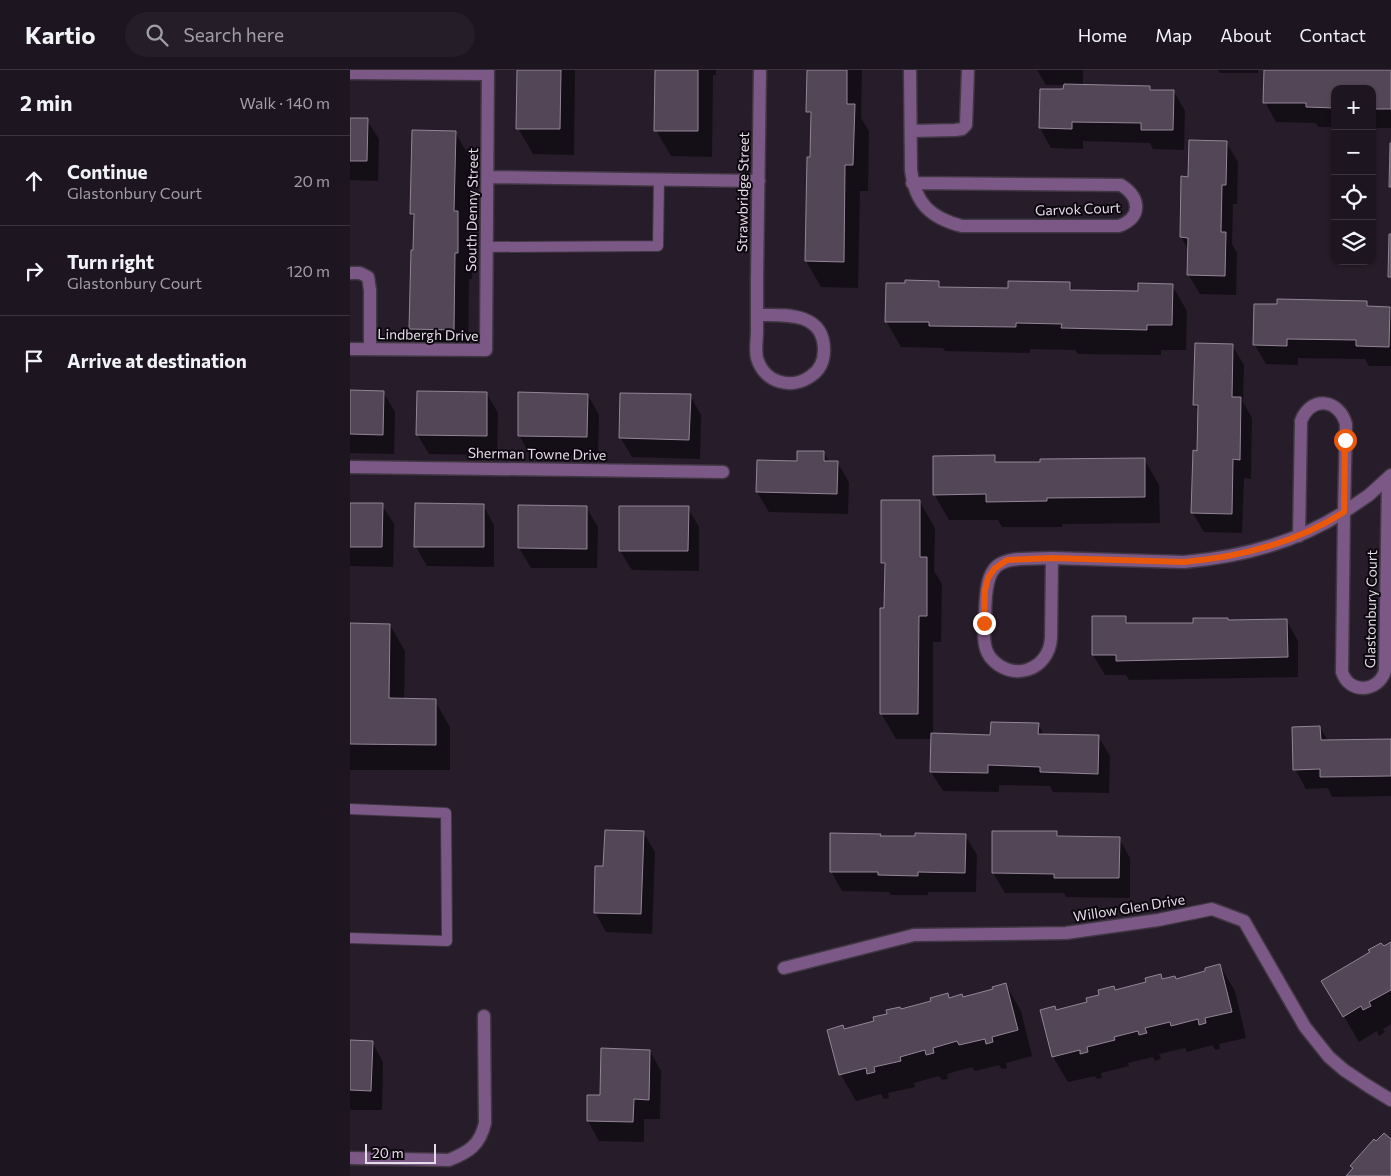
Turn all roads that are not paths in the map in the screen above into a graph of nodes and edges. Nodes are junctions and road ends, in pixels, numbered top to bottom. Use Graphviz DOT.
graph roads {
  1 [pos="760,70"];
  2 [pos="910,70"];
  3 [pos="968,70"];
  4 [pos="488,72"];
  5 [pos="350,73"];
  6 [pos="911,131"];
  7 [pos="488,177"];
  8 [pos="659,179"];
  9 [pos="758,181"];
  10 [pos="912,183"];
  11 [pos="487,247"];
  12 [pos="350,273"];
  13 [pos="757,315"];
  14 [pos="350,348"];
  15 [pos="370,349"];
  16 [pos="486,350"];
  17 [pos="350,468"];
  18 [pos="723,472"];
  19 [pos="1390,476"];
  20 [pos="1344,512"];
  21 [pos="1299,536"];
  22 [pos="1052,558"];
  23 [pos="350,809"];
  24 [pos="350,938"];
  25 [pos="784,968"];
  26 [pos="484,1016"];
  27 [pos="1391,1100"];
  28 [pos="350,1158"];
  1 -- 9 [label="street, Strawbridge Street"];
  2 -- 6 [label="street, Garvok Court"];
  3 -- 6 [label="street"];
  4 -- 5 [label="street"];
  4 -- 7 [label="street, South Denny Street"];
  6 -- 10 [label="street, Garvok Court"];
  7 -- 8 [label="street"];
  7 -- 11 [label="street, South Denny Street"];
  8 -- 9 [label="street"];
  8 -- 11 [label="lane"];
  9 -- 13 [label="street, Strawbridge Street"];
  10 -- 10 [label="street, Garvok Court"];
  11 -- 16 [label="street, South Denny Street"];
  12 -- 15 [label="street, Lindbergh Drive"];
  13 -- 13 [label="street, Strawbridge Street"];
  14 -- 15 [label="street, Lindbergh Drive"];
  15 -- 16 [label="street, Lindbergh Drive"];
  17 -- 18 [label="street, Sherman Towne Drive"];
  19 -- 20 [label="street, Glastonbury Court"];
  19 -- 20 [label="street, Glastonbury Court"];
  20 -- 21 [label="street, Glastonbury Court"];
  20 -- 21 [label="street, Glastonbury Court"];
  21 -- 22 [label="street, Glastonbury Court"];
  22 -- 22 [label="street, Glastonbury Court"];
  23 -- 24 [label="lane"];
  25 -- 27 [label="street, Willow Glen Drive"];
  26 -- 28 [label="street"];
}
